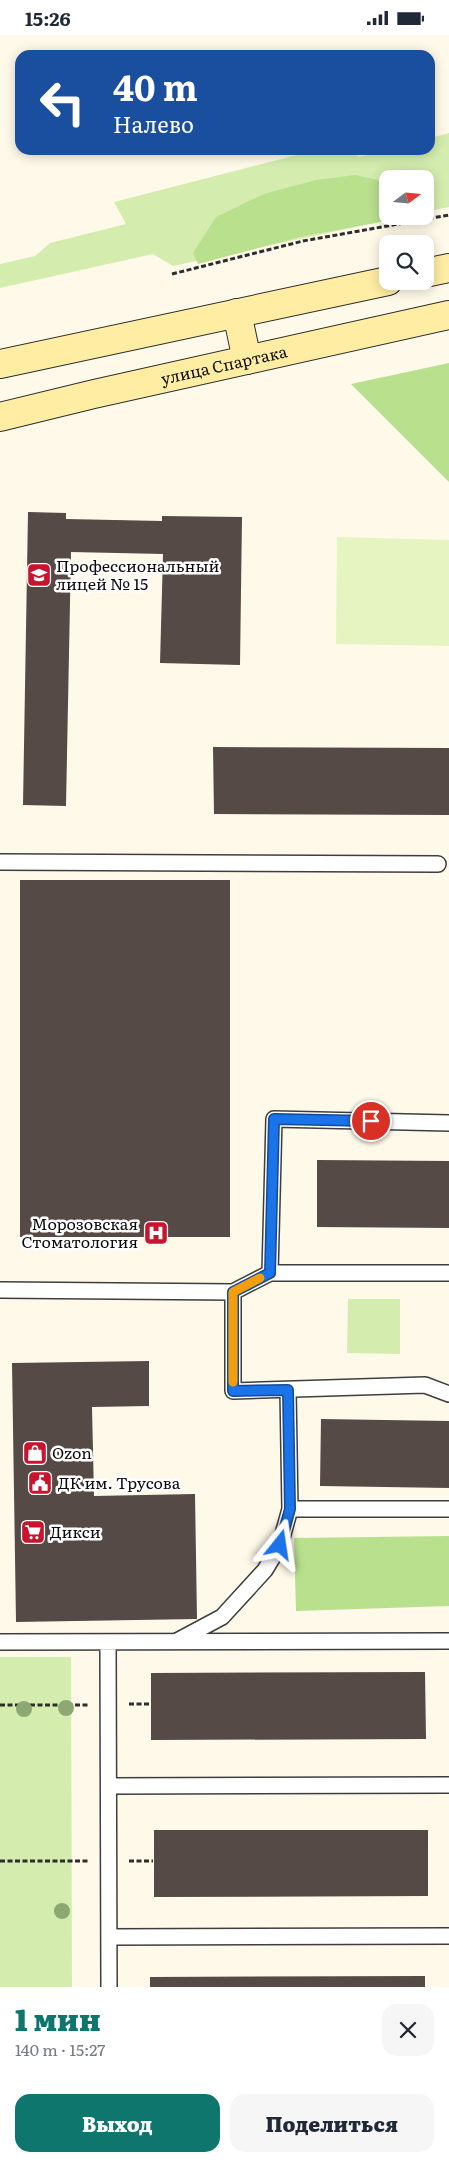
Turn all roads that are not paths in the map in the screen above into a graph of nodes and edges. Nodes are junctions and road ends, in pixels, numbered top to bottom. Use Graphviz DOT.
graph roads {
  1 [pos="449,268"];
  2 [pos="434,271"];
  3 [pos="379,283"];
  4 [pos="237,313"];
  5 [pos="449,315"];
  6 [pos="248,360"];
  7 [pos="0,364"];
  8 [pos="0,417"];
  9 [pos="0,861"];
  10 [pos="438,864"];
  11 [pos="449,1123"];
  12 [pos="270,1273"];
  13 [pos="449,1273"];
  14 [pos="0,1290"];
  15 [pos="233,1292"];
  16 [pos="288,1390"];
  17 [pos="449,1394"];
  18 [pos="290,1509"];
  19 [pos="449,1509"];
  20 [pos="449,1641"];
  21 [pos="0,1642"];
  22 [pos="108,1642"];
  23 [pos="175,1642"];
  24 [pos="449,1785"];
  25 [pos="108,1786"];
  26 [pos="449,1936"];
  27 [pos="109,1937"];
  28 [pos="109,1987"];
  1 -- 2 [label="main road"];
  3 -- 4 [label="main road"];
  4 -- 6 [label="main road"];
  4 -- 7 [label="main road"];
  5 -- 6 [label="main road, улица Спартака"];
  6 -- 8 [label="main road, улица Спартака"];
  9 -- 10 [label="lane"];
  11 -- 12 [label="lane"];
  12 -- 13 [label="lane"];
  12 -- 15 [label="lane"];
  14 -- 15 [label="lane"];
  15 -- 16 [label="lane"];
  16 -- 17 [label="lane"];
  16 -- 18 [label="lane"];
  18 -- 19 [label="lane"];
  18 -- 23 [label="lane"];
  20 -- 23 [label="lane"];
  21 -- 22 [label="lane"];
  22 -- 23 [label="lane"];
  22 -- 25 [label="lane"];
  24 -- 25 [label="lane"];
  25 -- 27 [label="lane"];
  26 -- 27 [label="lane"];
  27 -- 28 [label="lane"];
}
